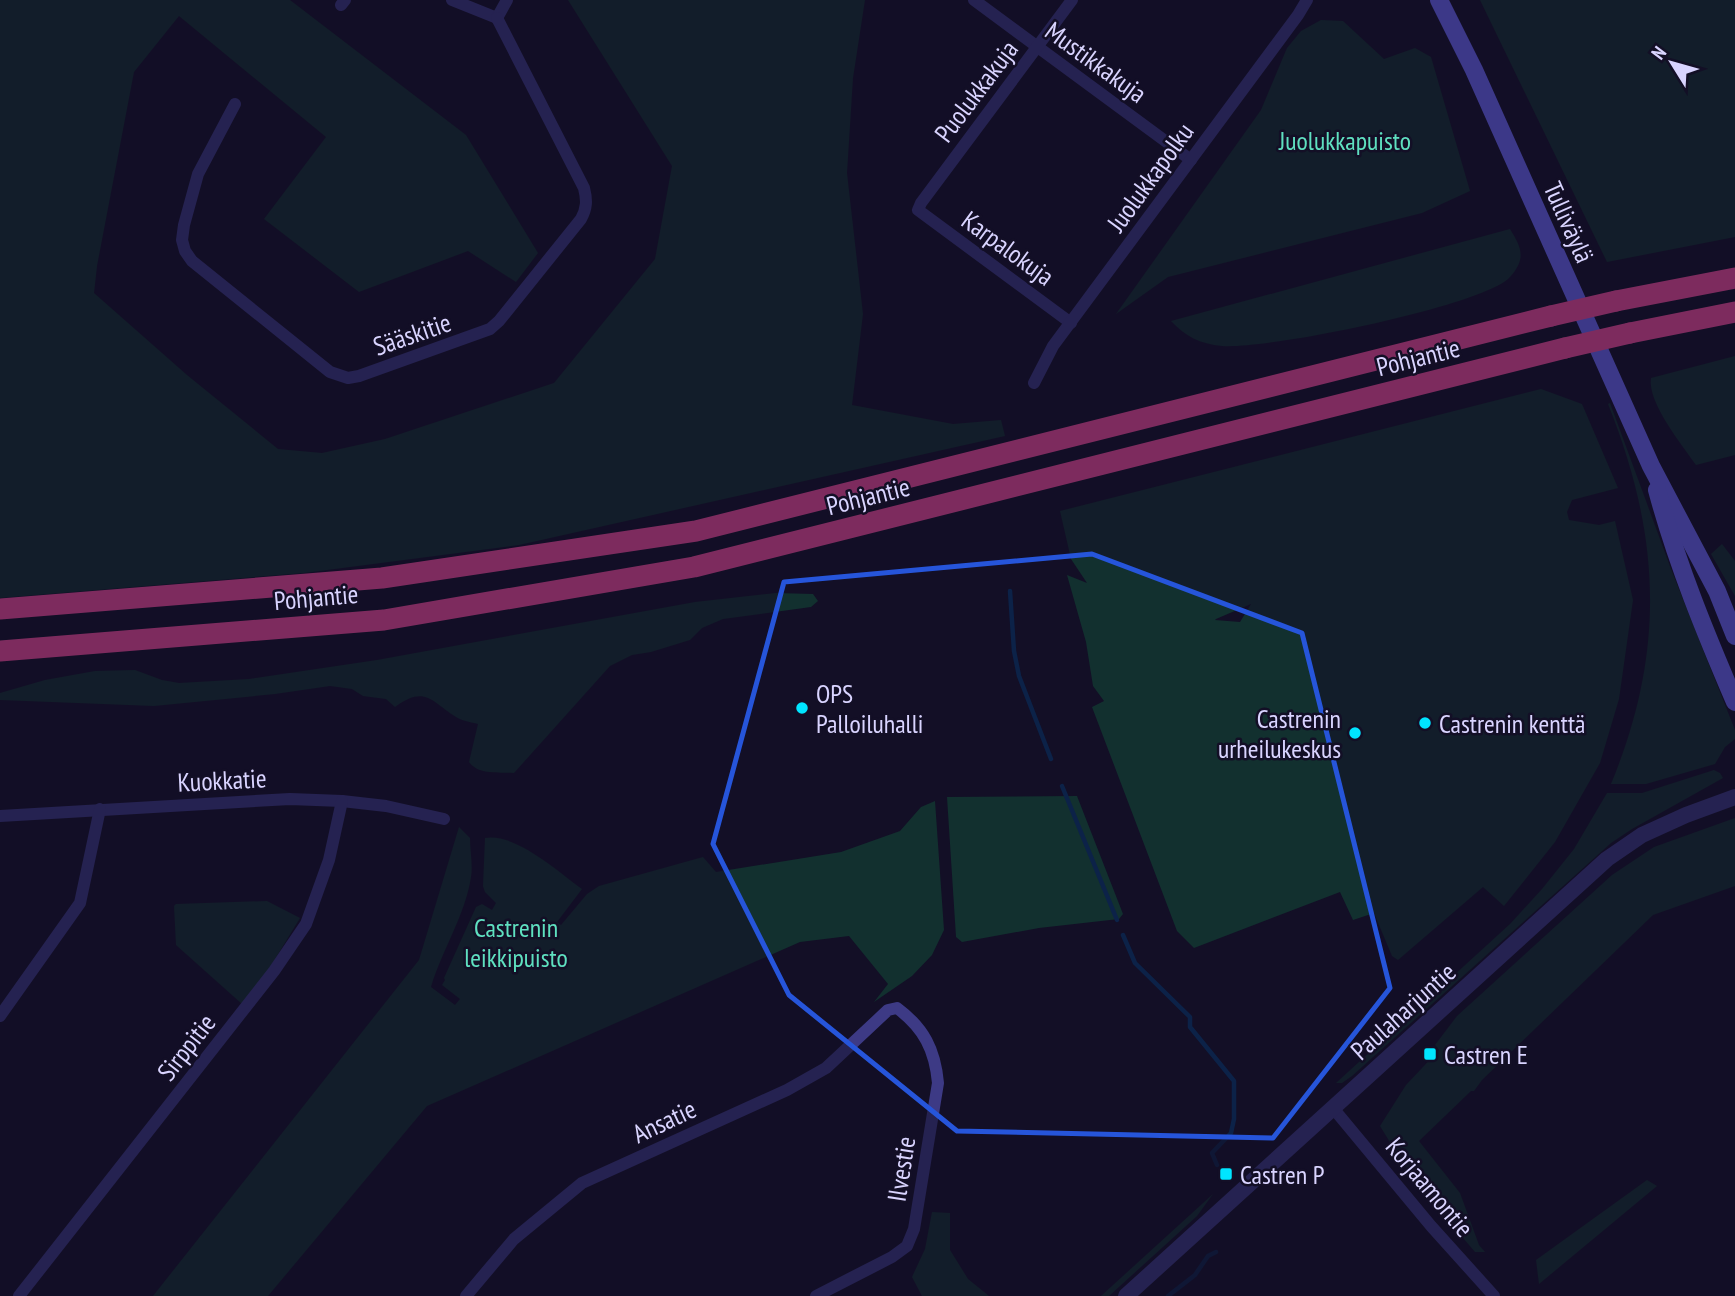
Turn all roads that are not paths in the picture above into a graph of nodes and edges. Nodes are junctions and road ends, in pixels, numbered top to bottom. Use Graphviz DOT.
graph roads {
  1 [pos="452,0"];
  2 [pos="507,0"];
  3 [pos="974,0"];
  4 [pos="1072,0"];
  5 [pos="1307,0"];
  6 [pos="1439,0"];
  7 [pos="497,18"];
  8 [pos="1038,47"];
  9 [pos="235,104"];
  10 [pos="1191,160"];
  11 [pos="918,210"];
  12 [pos="1735,278"];
  13 [pos="1735,313"];
  14 [pos="1070,323"];
  15 [pos="1034,383"];
  16 [pos="1651,466"];
  17 [pos="0,609"];
  18 [pos="1735,636"];
  19 [pos="0,651"];
  20 [pos="1735,702"];
  21 [pos="1735,797"];
  22 [pos="342,801"];
  23 [pos="100,809"];
  24 [pos="0,816"];
  25 [pos="444,819"];
  26 [pos="897,1008"];
  27 [pos="0,1016"];
  28 [pos="1333,1108"];
  29 [pos="19,1296"];
  30 [pos="466,1296"];
  31 [pos="816,1296"];
  32 [pos="1126,1296"];
  33 [pos="1494,1296"];
  1 -- 7 [label="street"];
  2 -- 7 [label="street"];
  3 -- 8 [label="street, Mustikkakuja"];
  4 -- 8 [label="street, Puolukkakuja"];
  5 -- 10 [label="street, Juolukkapolku"];
  6 -- 16 [label="main road, Tulliväylä"];
  7 -- 9 [label="street, Sääskitie"];
  8 -- 10 [label="street, Mustikkakuja"];
  8 -- 11 [label="street, Puolukkakuja"];
  10 -- 14 [label="street, Juolukkapolku"];
  11 -- 14 [label="street, Karpalokuja"];
  12 -- 17 [label="highway, Pohjantie, bridge"];
  13 -- 19 [label="highway, Pohjantie, bridge"];
  14 -- 15 [label="street, Juolukkapolku"];
  16 -- 18 [label="main road, Tulliväylä"];
  16 -- 20 [label="main road, Tulliväylä"];
  21 -- 28 [label="street, Paulaharjuntie"];
  22 -- 23 [label="street, Kuokkatie"];
  22 -- 25 [label="street, Kuokkatie"];
  22 -- 29 [label="street, Sirppitie"];
  23 -- 24 [label="street, Kuokkatie"];
  23 -- 27 [label="street"];
  26 -- 30 [label="street, Ansatie"];
  26 -- 31 [label="street, Ilvestie"];
  28 -- 32 [label="street, Paulaharjuntie"];
  28 -- 33 [label="street, Korjaamontie"];
}
